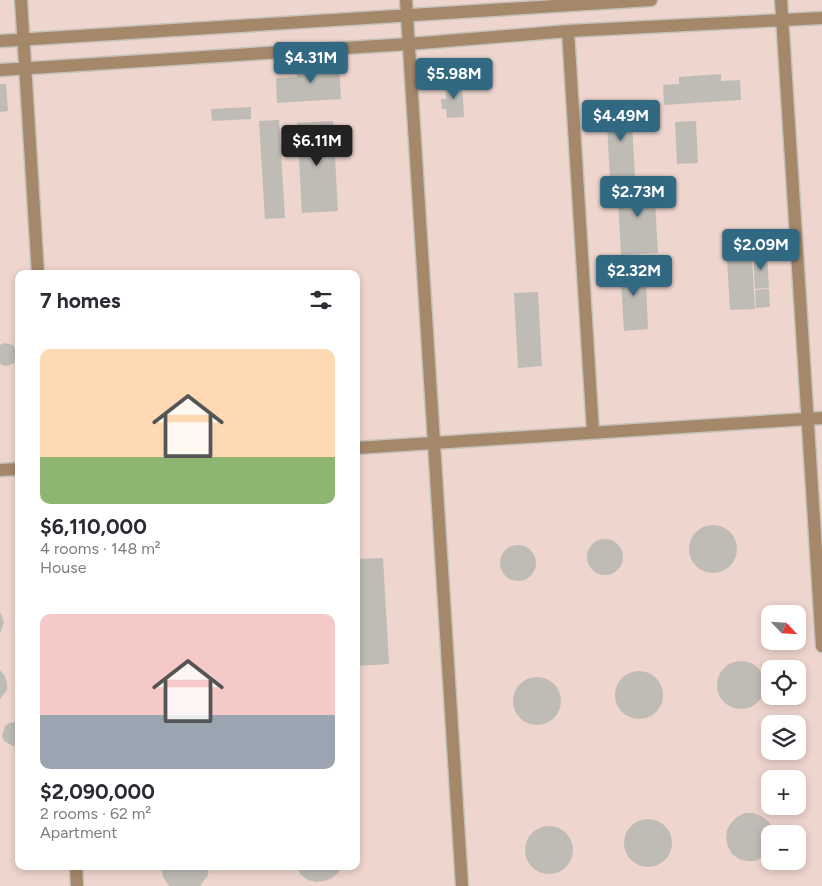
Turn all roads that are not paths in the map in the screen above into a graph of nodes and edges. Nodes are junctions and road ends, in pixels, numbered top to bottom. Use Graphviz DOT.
graph roads {
  1 [pos="21,0"];
  2 [pos="406,0"];
  3 [pos="651,0"];
  4 [pos="781,0"];
  5 [pos="407,15"];
  6 [pos="822,18"];
  7 [pos="782,20"];
  8 [pos="568,31"];
  9 [pos="23,39"];
  10 [pos="0,41"];
  11 [pos="409,44"];
  12 [pos="25,68"];
  13 [pos="0,70"];
  14 [pos="38,270"];
  15 [pos="808,418"];
  16 [pos="822,418"];
  17 [pos="593,432"];
  18 [pos="434,442"];
  19 [pos="360,448"];
  20 [pos="15,469"];
  21 [pos="0,470"];
  22 [pos="822,646"];
  23 [pos="76,870"];
  24 [pos="77,886"];
  25 [pos="462,886"];
  1 -- 9 [label="lane"];
  2 -- 5 [label="lane"];
  3 -- 5 [label="lane"];
  4 -- 7 [label="lane"];
  5 -- 9 [label="lane"];
  5 -- 11 [label="lane"];
  6 -- 7 [label="lane"];
  7 -- 8 [label="lane"];
  7 -- 15 [label="lane"];
  8 -- 11 [label="lane"];
  8 -- 17 [label="lane"];
  9 -- 10 [label="lane"];
  9 -- 12 [label="lane"];
  11 -- 12 [label="lane"];
  11 -- 18 [label="lane"];
  12 -- 13 [label="lane"];
  12 -- 14 [label="lane"];
  15 -- 16 [label="lane"];
  15 -- 17 [label="lane"];
  15 -- 22 [label="lane"];
  17 -- 18 [label="lane"];
  18 -- 19 [label="lane"];
  18 -- 25 [label="lane"];
  20 -- 21 [label="lane"];
  23 -- 24 [label="lane"];
}
